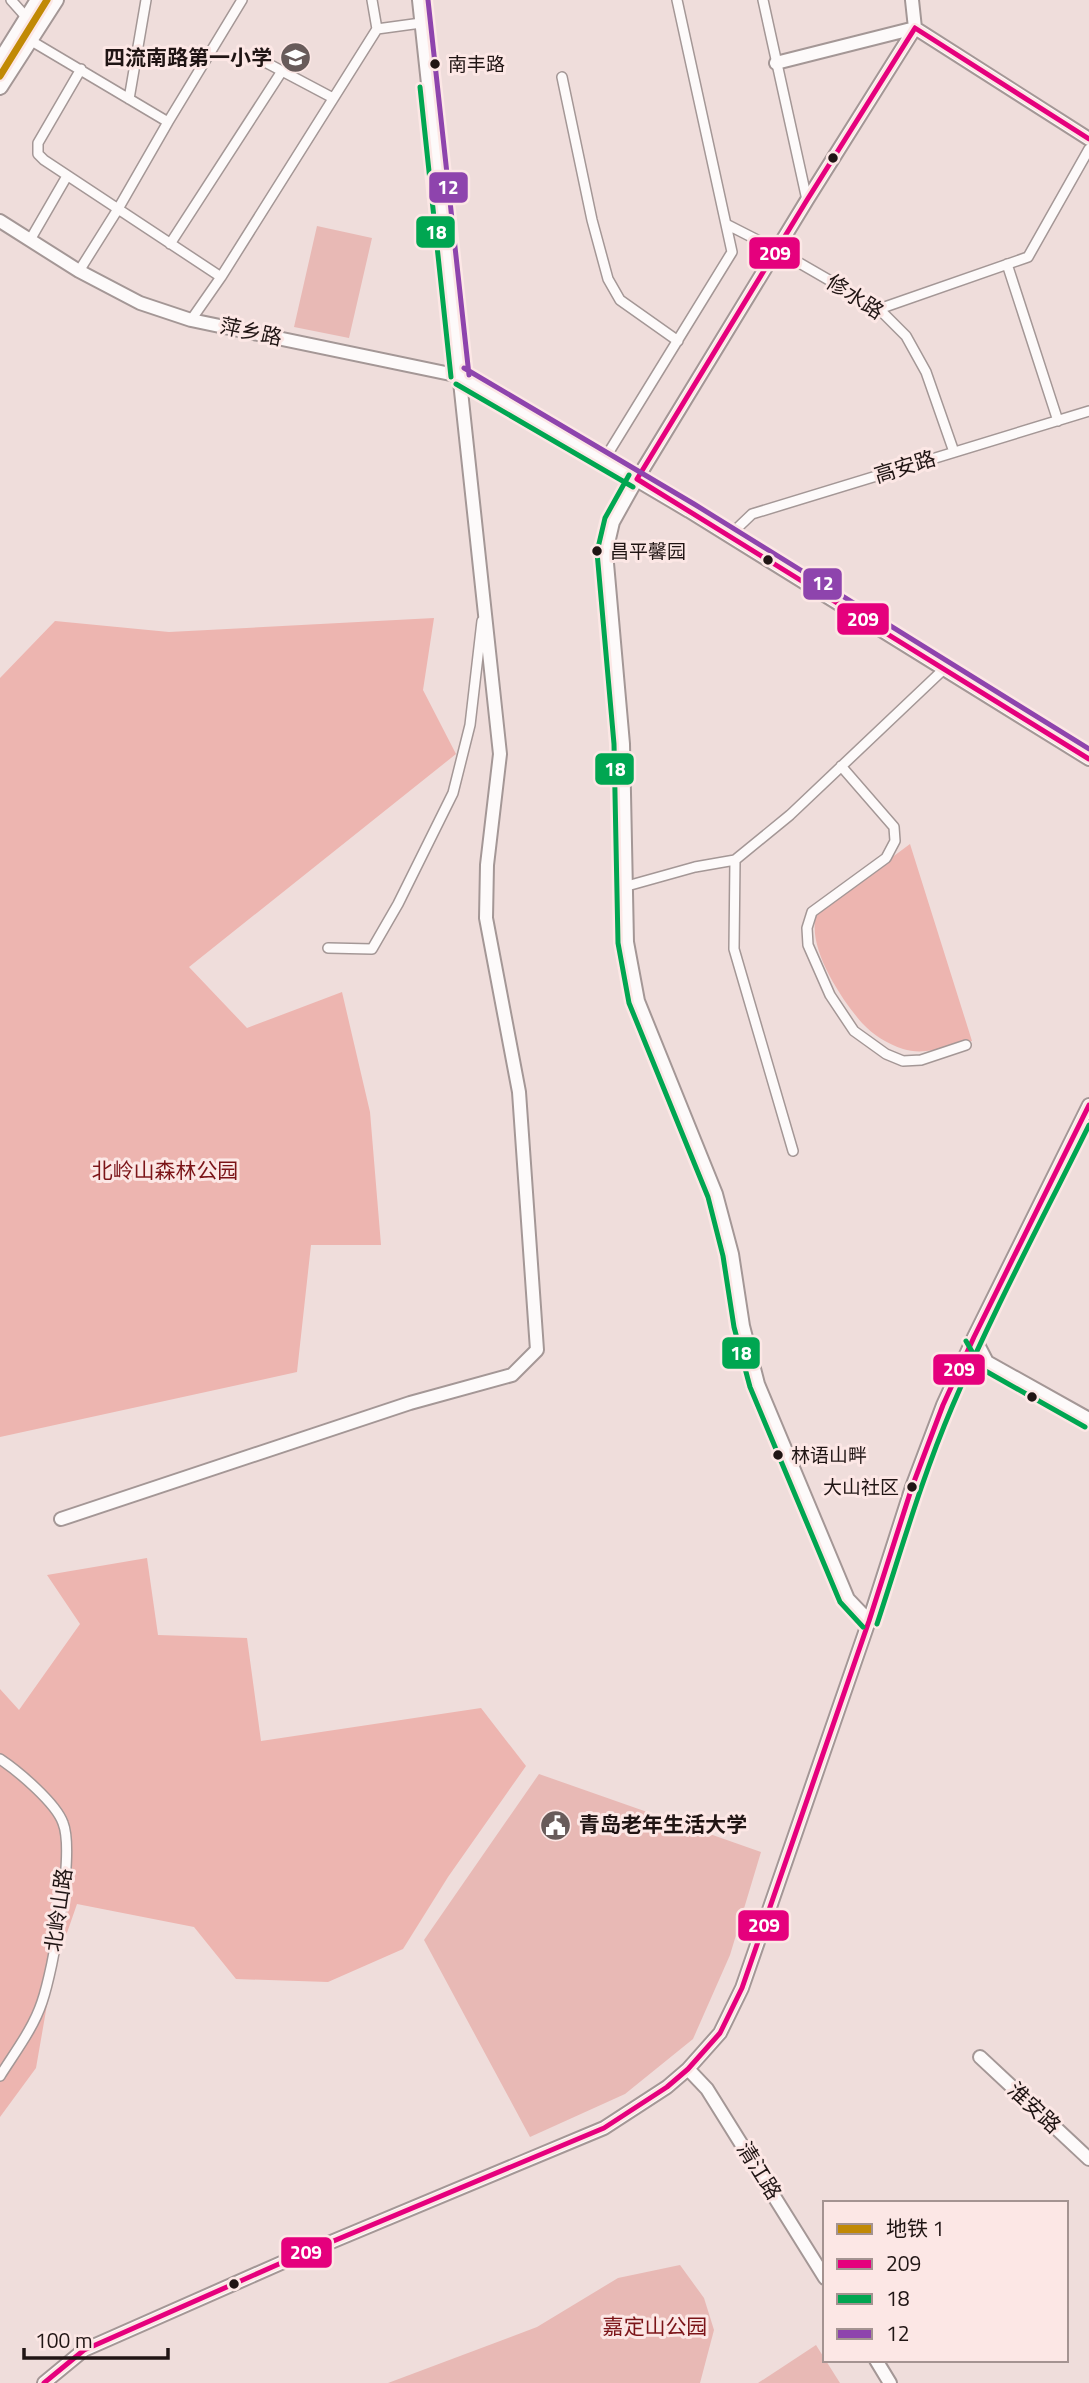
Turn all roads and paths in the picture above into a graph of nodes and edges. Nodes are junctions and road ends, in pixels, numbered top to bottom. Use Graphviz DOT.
graph roads {
  1 [pos="11,0"];
  2 [pos="38,0"];
  3 [pos="56,0"];
  4 [pos="146,0"];
  5 [pos="242,0"];
  6 [pos="372,0"];
  7 [pos="419,0"];
  8 [pos="677,0"];
  9 [pos="763,0"];
  10 [pos="912,0"];
  11 [pos="27,18"];
  12 [pos="421,23"];
  13 [pos="915,28"];
  14 [pos="377,29"];
  15 [pos="24,36"];
  16 [pos="0,61"];
  17 [pos="265,62"];
  18 [pos="776,63"];
  19 [pos="80,69"];
  20 [pos="282,71"];
  21 [pos="562,76"];
  22 [pos="1,85"];
  23 [pos="333,98"];
  24 [pos="129,99"];
  25 [pos="168,122"];
  26 [pos="1089,139"];
  27 [pos="1089,149"];
  28 [pos="68,176"];
  29 [pos="807,201"];
  30 [pos="118,209"];
  31 [pos="0,221"];
  32 [pos="726,224"];
  33 [pos="30,240"];
  34 [pos="170,244"];
  35 [pos="777,250"];
  36 [pos="1007,264"];
  37 [pos="79,271"];
  38 [pos="221,277"];
  39 [pos="879,309"];
  40 [pos="191,320"];
  41 [pos="678,341"];
  42 [pos="460,376"];
  43 [pos="1089,411"];
  44 [pos="1058,421"];
  45 [pos="954,452"];
  46 [pos="604,460"];
  47 [pos="637,479"];
  48 [pos="729,536"];
  49 [pos="483,613"];
  50 [pos="944,668"];
  51 [pos="1089,760"];
  52 [pos="841,766"];
  53 [pos="735,860"];
  54 [pos="626,886"];
  55 [pos="328,948"];
  56 [pos="966,1045"];
  57 [pos="1089,1105"];
  58 [pos="793,1151"];
  59 [pos="974,1337"];
  60 [pos="1089,1419"];
  61 [pos="61,1519"];
  62 [pos="869,1621"];
  63 [pos="0,1759"];
  64 [pos="980,2057"];
  65 [pos="688,2069"];
  66 [pos="0,2076"];
  67 [pos="1089,2159"];
  68 [pos="823,2275"];
  69 [pos="877,2362"];
  70 [pos="44,2383"];
  71 [pos="890,2383"];
  1 -- 11 [label="street"];
  2 -- 11 [label="main road"];
  3 -- 15 [label="main road"];
  4 -- 24 [label="street"];
  5 -- 25 [label="street"];
  6 -- 14 [label="street"];
  7 -- 12 [label="street"];
  8 -- 32 [label="street"];
  9 -- 18 [label="street"];
  10 -- 13 [label="street"];
  11 -- 15 [label="main road"];
  12 -- 14 [label="street"];
  12 -- 42 [label="street"];
  13 -- 18 [label="street"];
  13 -- 26 [label="street"];
  13 -- 29 [label="street"];
  14 -- 23 [label="street"];
  15 -- 16 [label="main road"];
  15 -- 19 [label="street"];
  15 -- 22 [label="main road"];
  17 -- 20 [label="street"];
  18 -- 29 [label="street"];
  19 -- 24 [label="street"];
  19 -- 28 [label="street"];
  20 -- 23 [label="street"];
  20 -- 34 [label="street"];
  21 -- 41 [label="street"];
  23 -- 38 [label="street"];
  24 -- 25 [label="street"];
  25 -- 30 [label="street"];
  27 -- 36 [label="street"];
  28 -- 30 [label="street"];
  28 -- 33 [label="street"];
  29 -- 35 [label="street"];
  30 -- 34 [label="street"];
  30 -- 37 [label="street"];
  31 -- 33 [label="street, 萍乡路"];
  32 -- 35 [label="street, 修水路"];
  32 -- 41 [label="street"];
  33 -- 37 [label="street, 萍乡路"];
  34 -- 38 [label="street"];
  35 -- 39 [label="street, 修水路"];
  35 -- 47 [label="street"];
  36 -- 39 [label="street"];
  36 -- 44 [label="street"];
  37 -- 40 [label="street, 萍乡路"];
  38 -- 40 [label="street"];
  39 -- 45 [label="street, 修水路"];
  40 -- 42 [label="street, 萍乡路"];
  41 -- 46 [label="street"];
  42 -- 46 [label="street, 萍乡路"];
  42 -- 49 [label="street"];
  43 -- 44 [label="street, 高安路"];
  44 -- 45 [label="street, 高安路"];
  45 -- 48 [label="street, 高安路"];
  46 -- 47 [label="street, 萍乡路"];
  47 -- 48 [label="street, 萍乡路"];
  47 -- 54 [label="street"];
  48 -- 50 [label="street, 萍乡路"];
  49 -- 55 [label="street"];
  49 -- 61 [label="street"];
  50 -- 51 [label="street, 萍乡路"];
  50 -- 52 [label="street"];
  52 -- 53 [label="street"];
  52 -- 56 [label="street"];
  53 -- 54 [label="street"];
  53 -- 58 [label="street"];
  54 -- 62 [label="street"];
  57 -- 59 [label="street"];
  59 -- 60 [label="street"];
  59 -- 62 [label="street"];
  62 -- 65 [label="street"];
  63 -- 66 [label="street, 北岭山路"];
  64 -- 67 [label="street, 淮安路"];
  65 -- 68 [label="street, 清江路"];
  65 -- 70 [label="street"];
  69 -- 71 [label="street"];
}
